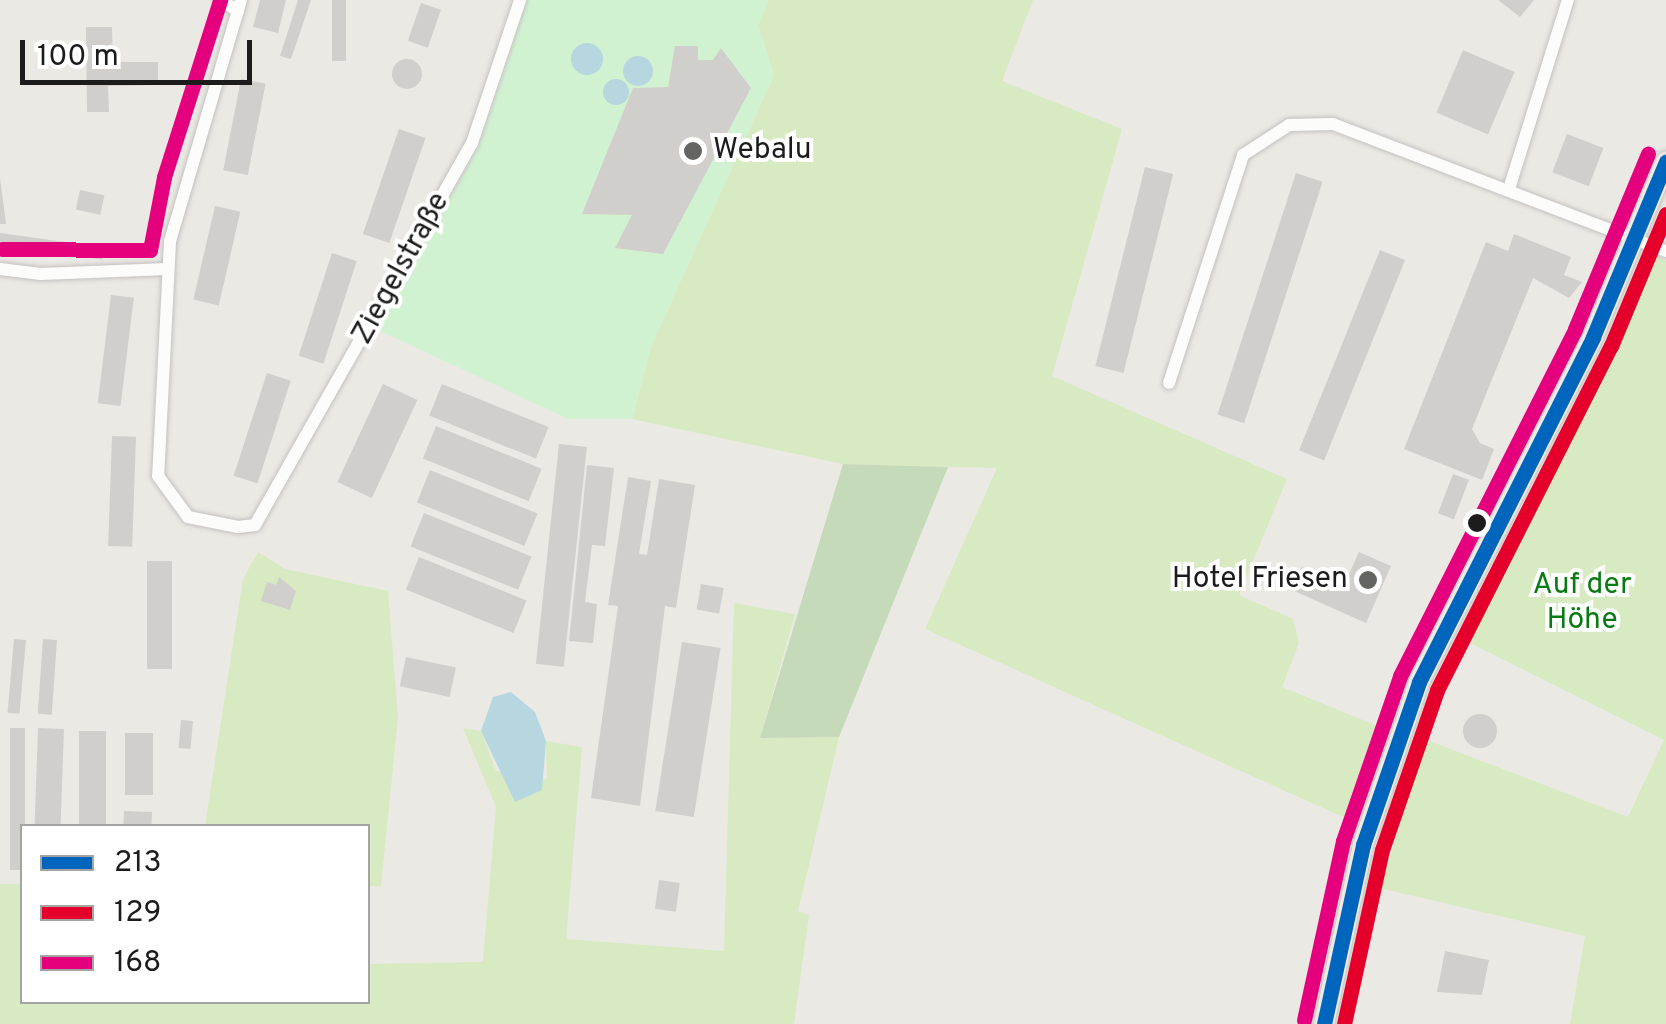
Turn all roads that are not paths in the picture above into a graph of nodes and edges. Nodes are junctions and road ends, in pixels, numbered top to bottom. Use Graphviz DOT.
graph roads {
  1 [pos="220,0"];
  2 [pos="520,0"];
  3 [pos="1568,0"];
  4 [pos="239,6"];
  5 [pos="1666,162"];
  6 [pos="1508,189"];
  7 [pos="1636,240"];
  8 [pos="1666,251"];
  9 [pos="0,269"];
  10 [pos="167,269"];
  11 [pos="1169,383"];
  12 [pos="1324,1024"];
  1 -- 4 [label="street"];
  2 -- 10 [label="street, Ziegelstraße"];
  3 -- 6 [label="street"];
  4 -- 10 [label="street"];
  5 -- 7 [label="main road"];
  6 -- 7 [label="street"];
  6 -- 11 [label="street"];
  7 -- 8 [label="street"];
  7 -- 12 [label="main road"];
  9 -- 10 [label="street"];
}
